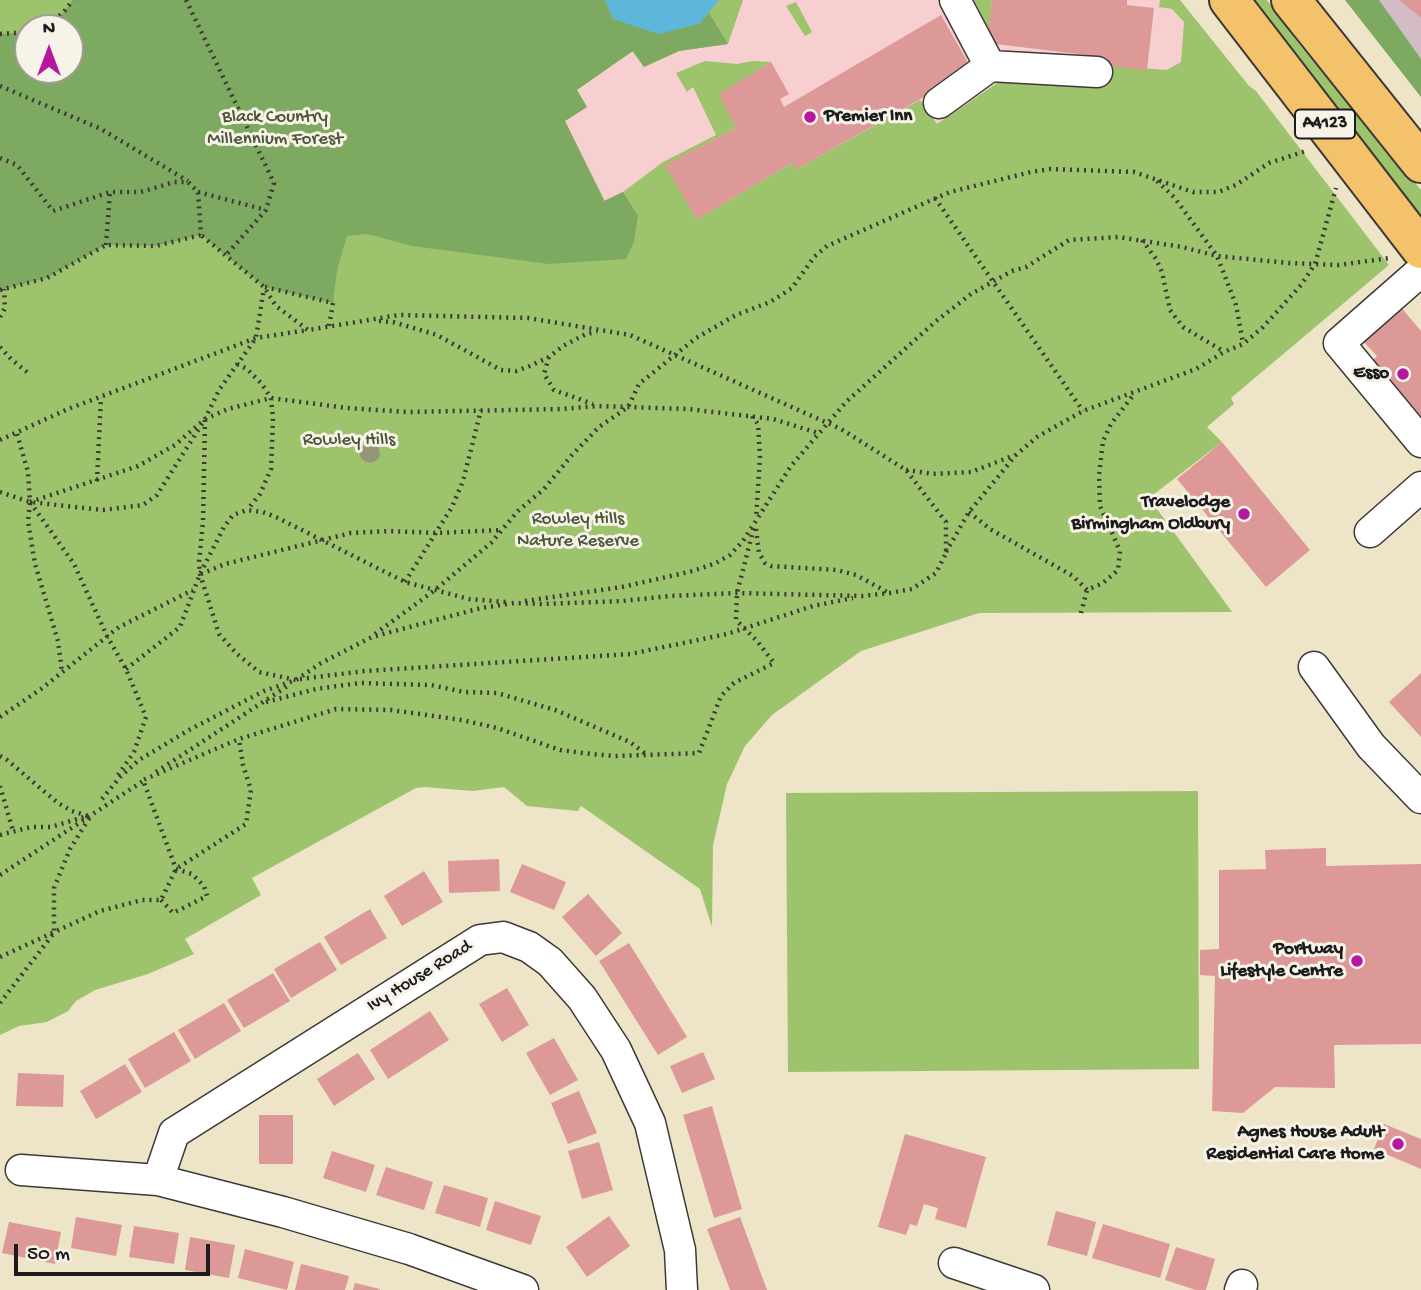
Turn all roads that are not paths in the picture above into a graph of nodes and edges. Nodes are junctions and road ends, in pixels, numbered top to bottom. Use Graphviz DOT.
graph roads {
  1 [pos="955,0"];
  2 [pos="1229,0"];
  3 [pos="1291,0"];
  4 [pos="989,66"];
  5 [pos="1097,72"];
  6 [pos="939,103"];
  7 [pos="1421,163"];
  8 [pos="1406,253"];
  9 [pos="1421,271"];
  10 [pos="1421,442"];
  11 [pos="1421,487"];
  12 [pos="1370,532"];
  13 [pos="1314,667"];
  14 [pos="1421,798"];
  15 [pos="21,1170"];
  16 [pos="158,1180"];
  17 [pos="954,1263"];
  18 [pos="523,1290"];
  19 [pos="682,1290"];
  20 [pos="1034,1290"];
  1 -- 4 [label="street"];
  2 -- 8 [label="highway, A4123"];
  3 -- 7 [label="highway, A4123"];
  4 -- 5 [label="street"];
  4 -- 6 [label="street"];
  9 -- 10 [label="street"];
  11 -- 12 [label="street"];
  13 -- 14 [label="street"];
  15 -- 16 [label="street"];
  16 -- 18 [label="street"];
  16 -- 19 [label="street, Ivy House Road"];
  17 -- 20 [label="street"];
}
